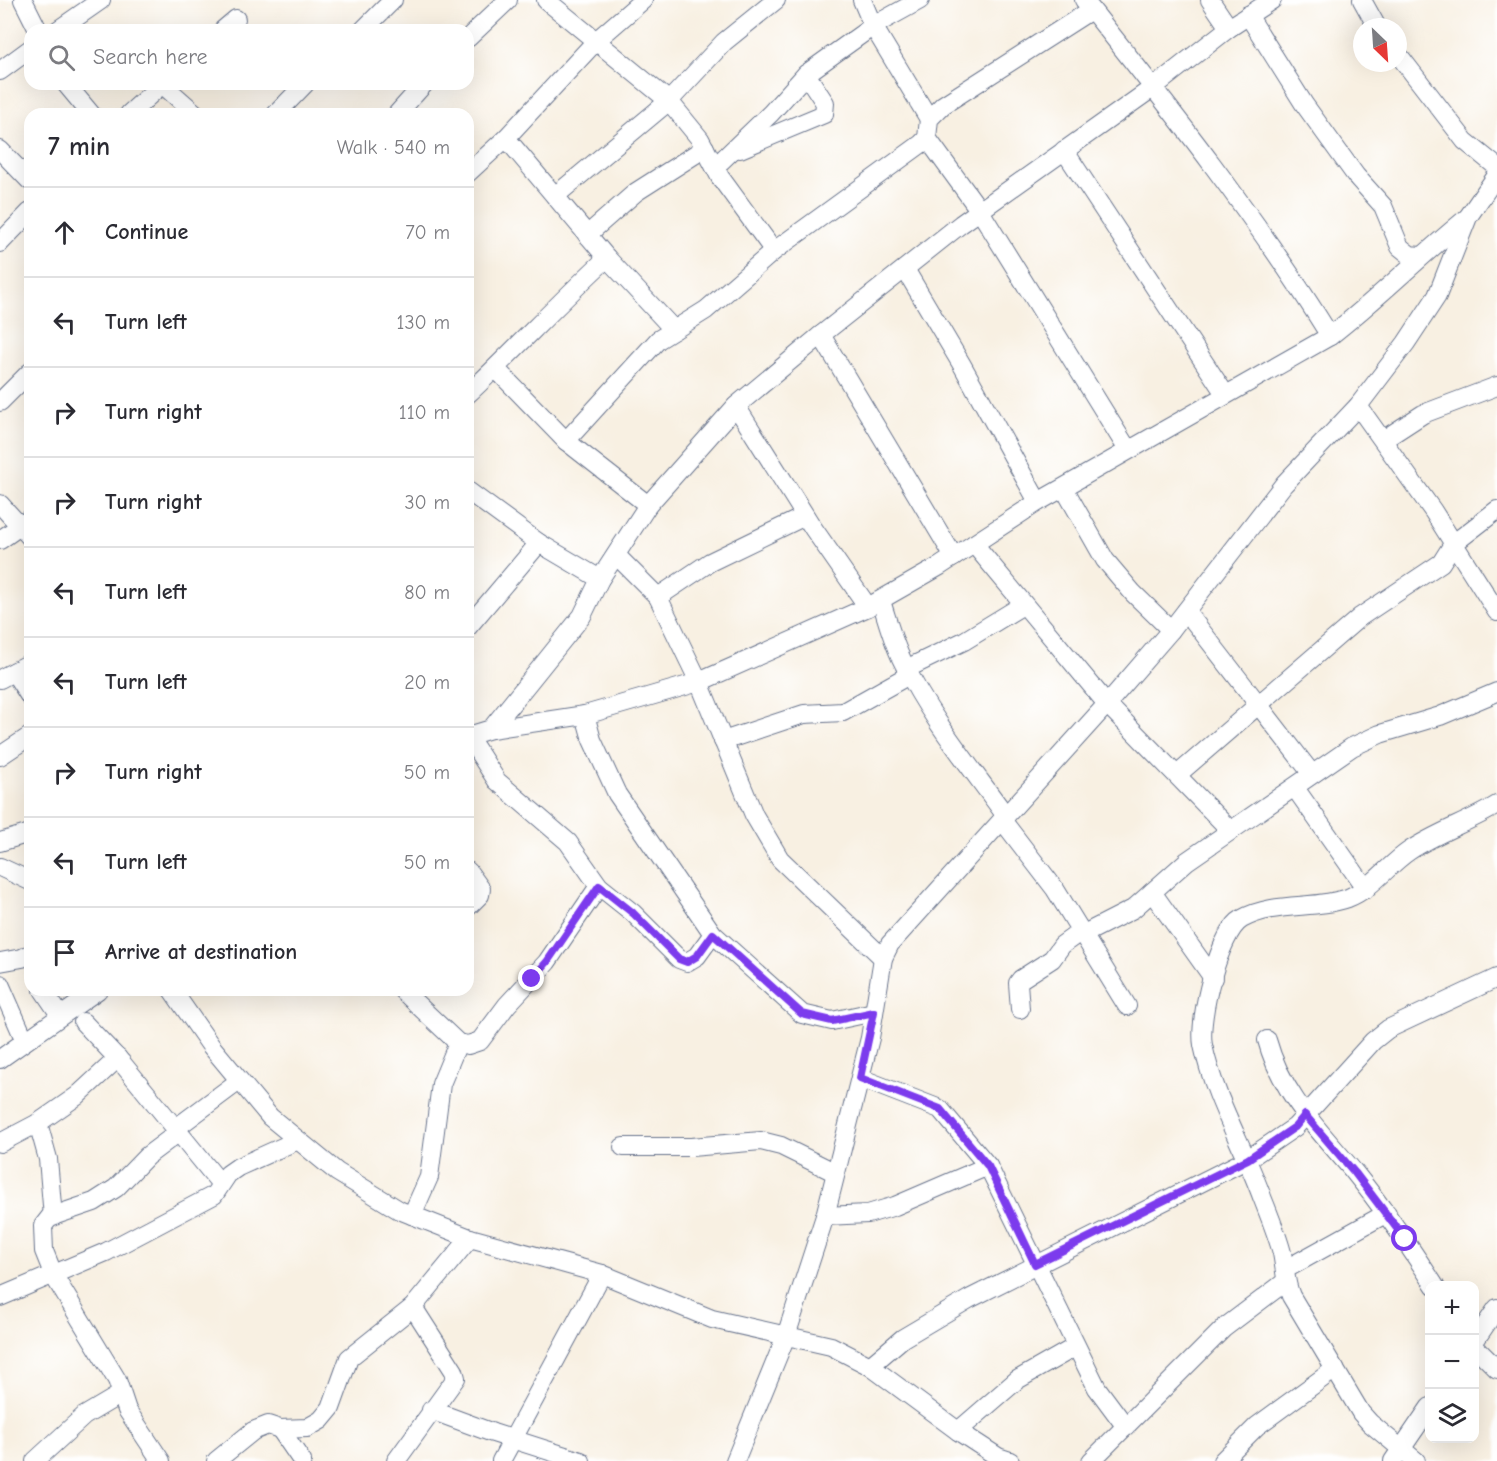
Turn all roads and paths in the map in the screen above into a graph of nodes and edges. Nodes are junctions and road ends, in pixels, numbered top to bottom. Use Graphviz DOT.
graph roads {
  1 [pos="24,0"];
  2 [pos="101,0"];
  3 [pos="393,0"];
  4 [pos="546,0"];
  5 [pos="643,0"];
  6 [pos="776,0"];
  7 [pos="862,0"];
  8 [pos="920,0"];
  9 [pos="1210,0"];
  10 [pos="1272,0"];
  11 [pos="1362,0"];
  12 [pos="500,2"];
  13 [pos="1088,5"];
  14 [pos="1248,15"];
  15 [pos="1372,18"];
  16 [pos="35,24"];
  17 [pos="67,24"];
  18 [pos="369,24"];
  19 [pos="873,26"];
  20 [pos="1229,28"];
  21 [pos="474,31"];
  22 [pos="597,40"];
  23 [pos="24,53"];
  24 [pos="1407,66"];
  25 [pos="0,70"];
  26 [pos="806,74"];
  27 [pos="1154,87"];
  28 [pos="71,90"];
  29 [pos="155,90"];
  30 [pos="169,90"];
  31 [pos="299,90"];
  32 [pos="419,90"];
  33 [pos="669,101"];
  34 [pos="86,108"];
  35 [pos="136,108"];
  36 [pos="189,108"];
  37 [pos="282,108"];
  38 [pos="402,108"];
  39 [pos="929,119"];
  40 [pos="506,138"];
  41 [pos="927,138"];
  42 [pos="705,148"];
  43 [pos="0,150"];
  44 [pos="1064,150"];
  45 [pos="721,161"];
  46 [pos="474,167"];
  47 [pos="1497,167"];
  48 [pos="24,175"];
  49 [pos="1497,175"];
  50 [pos="555,196"];
  51 [pos="980,211"];
  52 [pos="1468,217"];
  53 [pos="24,218"];
  54 [pos="587,235"];
  55 [pos="0,243"];
  56 [pos="774,250"];
  57 [pos="1420,256"];
  58 [pos="607,258"];
  59 [pos="905,269"];
  60 [pos="674,330"];
  61 [pos="821,335"];
  62 [pos="1330,336"];
  63 [pos="495,369"];
  64 [pos="24,378"];
  65 [pos="1497,386"];
  66 [pos="474,388"];
  67 [pos="1225,394"];
  68 [pos="0,402"];
  69 [pos="736,406"];
  70 [pos="1358,406"];
  71 [pos="1383,440"];
  72 [pos="566,441"];
  73 [pos="1128,450"];
  74 [pos="1064,488"];
  75 [pos="474,495"];
  76 [pos="1038,502"];
  77 [pos="0,504"];
  78 [pos="648,505"];
  79 [pos="1497,510"];
  80 [pos="805,516"];
  81 [pos="24,525"];
  82 [pos="24,529"];
  83 [pos="0,540"];
  84 [pos="539,543"];
  85 [pos="1453,543"];
  86 [pos="974,544"];
  87 [pos="616,555"];
  88 [pos="954,557"];
  89 [pos="600,579"];
  90 [pos="658,597"];
  91 [pos="875,604"];
  92 [pos="1023,605"];
  93 [pos="1186,611"];
  94 [pos="1497,612"];
  95 [pos="474,620"];
  96 [pos="1171,630"];
  97 [pos="24,666"];
  98 [pos="908,672"];
  99 [pos="7,675"];
  100 [pos="699,682"];
  101 [pos="24,691"];
  102 [pos="1497,692"];
  103 [pos="1107,704"];
  104 [pos="1260,704"];
  105 [pos="585,715"];
  106 [pos="491,729"];
  107 [pos="474,734"];
  108 [pos="24,740"];
  109 [pos="723,741"];
  110 [pos="474,746"];
  111 [pos="0,756"];
  112 [pos="1312,774"];
  113 [pos="1177,775"];
  114 [pos="1295,788"];
  115 [pos="1497,805"];
  116 [pos="1004,818"];
  117 [pos="1230,830"];
  118 [pos="24,835"];
  119 [pos="0,842"];
  120 [pos="0,867"];
  121 [pos="24,878"];
  122 [pos="474,879"];
  123 [pos="599,886"];
  124 [pos="1366,889"];
  125 [pos="1152,892"];
  126 [pos="474,902"];
  127 [pos="713,934"];
  128 [pos="1081,934"];
  129 [pos="883,958"];
  130 [pos="1213,978"];
  131 [pos="1497,978"];
  132 [pos="0,984"];
  133 [pos="47,996"];
  134 [pos="89,996"];
  135 [pos="176,996"];
  136 [pos="408,996"];
  137 [pos="1127,1006"];
  138 [pos="1020,1009"];
  139 [pos="874,1012"];
  140 [pos="60,1015"];
  141 [pos="83,1022"];
  142 [pos="1267,1040"];
  143 [pos="25,1041"];
  144 [pos="458,1043"];
  145 [pos="118,1058"];
  146 [pos="0,1059"];
  147 [pos="860,1078"];
  148 [pos="239,1081"];
  149 [pos="1305,1115"];
  150 [pos="38,1123"];
  151 [pos="178,1130"];
  152 [pos="298,1140"];
  153 [pos="0,1143"];
  154 [pos="623,1147"];
  155 [pos="1248,1159"];
  156 [pos="988,1166"];
  157 [pos="834,1172"];
  158 [pos="220,1183"];
  159 [pos="1387,1213"];
  160 [pos="412,1215"];
  161 [pos="53,1216"];
  162 [pos="825,1216"];
  163 [pos="470,1238"];
  164 [pos="1035,1264"];
  165 [pos="602,1274"];
  166 [pos="1285,1275"];
  167 [pos="54,1276"];
  168 [pos="1432,1281"];
  169 [pos="0,1297"];
  170 [pos="413,1307"];
  171 [pos="1497,1308"];
  172 [pos="786,1336"];
  173 [pos="1479,1336"];
  174 [pos="1075,1347"];
  175 [pos="1479,1349"];
  176 [pos="870,1366"];
  177 [pos="1497,1369"];
  178 [pos="1335,1370"];
  179 [pos="121,1394"];
  180 [pos="431,1410"];
  181 [pos="1425,1414"];
  182 [pos="1126,1427"];
  183 [pos="280,1429"];
  184 [pos="958,1431"];
  185 [pos="510,1439"];
  186 [pos="1396,1455"];
  187 [pos="35,1461"];
  188 [pos="161,1461"];
  189 [pos="216,1461"];
  190 [pos="302,1461"];
  191 [pos="396,1461"];
  192 [pos="501,1461"];
  193 [pos="580,1461"];
  194 [pos="735,1461"];
  195 [pos="1010,1461"];
  196 [pos="1091,1461"];
  197 [pos="1222,1461"];
  198 [pos="1416,1461"];
  1 -- 16 [label="street"];
  2 -- 17 [label="street"];
  3 -- 18 [label="street"];
  4 -- 22 [label="street"];
  5 -- 22 [label="street"];
  6 -- 33 [label="street"];
  7 -- 19 [label="street"];
  8 -- 19 [label="street"];
  9 -- 20 [label="street"];
  10 -- 14 [label="street"];
  11 -- 15 [label="street"];
  12 -- 21 [label="street"];
  13 -- 27 [label="street"];
  13 -- 39 [label="street"];
  14 -- 20 [label="street"];
  14 -- 57 [label="street"];
  19 -- 26 [label="street"];
  19 -- 39 [label="street"];
  20 -- 27 [label="street"];
  22 -- 33 [label="street"];
  22 -- 40 [label="street"];
  23 -- 25 [label="street"];
  24 -- 47 [label="street"];
  26 -- 45 [label="street"];
  26 -- 45 [label="street"];
  27 -- 44 [label="street"];
  27 -- 62 [label="street"];
  28 -- 34 [label="street"];
  29 -- 35 [label="street"];
  30 -- 36 [label="street"];
  31 -- 37 [label="street"];
  32 -- 38 [label="street"];
  33 -- 42 [label="street"];
  33 -- 50 [label="street"];
  39 -- 41 [label="street"];
  40 -- 46 [label="street"];
  40 -- 50 [label="street"];
  41 -- 51 [label="street"];
  41 -- 56 [label="street"];
  42 -- 45 [label="street"];
  42 -- 54 [label="street"];
  43 -- 48 [label="street"];
  44 -- 51 [label="street"];
  44 -- 67 [label="street"];
  45 -- 56 [label="street"];
  49 -- 52 [label="street"];
  50 -- 54 [label="street"];
  51 -- 59 [label="street"];
  51 -- 73 [label="street"];
  52 -- 57 [label="street"];
  52 -- 70 [label="street"];
  53 -- 55 [label="street"];
  54 -- 58 [label="street"];
  56 -- 60 [label="street"];
  57 -- 62 [label="street"];
  58 -- 60 [label="street"];
  58 -- 63 [label="street"];
  59 -- 61 [label="street"];
  59 -- 76 [label="street"];
  60 -- 72 [label="street"];
  61 -- 69 [label="street"];
  61 -- 88 [label="street"];
  62 -- 67 [label="street"];
  63 -- 66 [label="street"];
  63 -- 72 [label="street"];
  64 -- 68 [label="street"];
  65 -- 71 [label="street"];
  67 -- 73 [label="street"];
  69 -- 78 [label="street"];
  69 -- 80 [label="street"];
  70 -- 71 [label="street"];
  70 -- 93 [label="street"];
  71 -- 85 [label="street"];
  72 -- 78 [label="street"];
  73 -- 74 [label="street"];
  74 -- 76 [label="street"];
  74 -- 96 [label="street"];
  75 -- 84 [label="street"];
  76 -- 86 [label="street"];
  77 -- 81 [label="street"];
  78 -- 87 [label="street"];
  79 -- 85 [label="street"];
  80 -- 90 [label="street"];
  80 -- 91 [label="street"];
  82 -- 83 [label="street"];
  84 -- 89 [label="street"];
  84 -- 95 [label="street"];
  85 -- 94 [label="street"];
  85 -- 104 [label="street"];
  86 -- 88 [label="street"];
  86 -- 92 [label="street"];
  87 -- 89 [label="street"];
  87 -- 90 [label="street"];
  88 -- 91 [label="street"];
  89 -- 106 [label="street"];
  90 -- 100 [label="street"];
  91 -- 98 [label="street"];
  91 -- 100 [label="street"];
  92 -- 98 [label="street"];
  92 -- 103 [label="street"];
  93 -- 96 [label="street"];
  93 -- 104 [label="street"];
  96 -- 103 [label="street"];
  97 -- 99 [label="street"];
  98 -- 109 [label="street"];
  98 -- 116 [label="street"];
  99 -- 101 [label="street"];
  100 -- 105 [label="street"];
  100 -- 109 [label="street"];
  102 -- 112 [label="street"];
  103 -- 113 [label="street"];
  103 -- 116 [label="street"];
  104 -- 112 [label="street"];
  104 -- 113 [label="street"];
  105 -- 106 [label="street"];
  105 -- 127 [label="street"];
  106 -- 107 [label="street"];
  108 -- 111 [label="street"];
  109 -- 129 [label="street"];
  110 -- 123 [label="street"];
  112 -- 114 [label="street"];
  113 -- 117 [label="street"];
  114 -- 117 [label="street"];
  114 -- 124 [label="street"];
  115 -- 124 [label="street"];
  116 -- 128 [label="street"];
  116 -- 129 [label="street"];
  117 -- 125 [label="street"];
  118 -- 119 [label="street"];
  120 -- 121 [label="street"];
  122 -- 126 [label="street"];
  123 -- 127 [label="street"];
  123 -- 144 [label="street"];
  124 -- 130 [label="street"];
  125 -- 128 [label="street"];
  125 -- 130 [label="street"];
  127 -- 139 [label="street"];
  128 -- 137 [label="street"];
  128 -- 138 [label="street"];
  129 -- 139 [label="street"];
  130 -- 155 [label="street"];
  131 -- 149 [label="street"];
  132 -- 143 [label="street"];
  133 -- 140 [label="street"];
  134 -- 140 [label="street"];
  135 -- 148 [label="street"];
  136 -- 144 [label="street"];
  139 -- 147 [label="street"];
  140 -- 143 [label="street"];
  141 -- 145 [label="street"];
  142 -- 149 [label="street"];
  143 -- 146 [label="street"];
  144 -- 160 [label="street"];
  145 -- 150 [label="street"];
  145 -- 151 [label="street"];
  147 -- 156 [label="street"];
  147 -- 157 [label="street"];
  148 -- 151 [label="street"];
  148 -- 152 [label="street"];
  149 -- 155 [label="street"];
  149 -- 159 [label="street"];
  150 -- 153 [label="street"];
  150 -- 161 [label="street"];
  151 -- 158 [label="street"];
  151 -- 161 [label="street"];
  152 -- 158 [label="street"];
  152 -- 160 [label="street"];
  154 -- 157 [label="street"];
  155 -- 164 [label="street"];
  155 -- 166 [label="street"];
  156 -- 162 [label="street"];
  156 -- 164 [label="street"];
  157 -- 162 [label="street"];
  158 -- 167 [label="street"];
  159 -- 166 [label="street"];
  159 -- 168 [label="street"];
  160 -- 163 [label="street"];
  161 -- 167 [label="street"];
  162 -- 172 [label="street"];
  163 -- 165 [label="street"];
  163 -- 170 [label="street"];
  164 -- 174 [label="street"];
  164 -- 176 [label="street"];
  165 -- 172 [label="street"];
  165 -- 185 [label="street"];
  166 -- 178 [label="street"];
  166 -- 182 [label="street"];
  167 -- 169 [label="street"];
  167 -- 179 [label="street"];
  170 -- 180 [label="street"];
  170 -- 183 [label="street"];
  171 -- 173 [label="street"];
  172 -- 176 [label="street"];
  172 -- 194 [label="street"];
  174 -- 182 [label="street"];
  174 -- 184 [label="street"];
  175 -- 177 [label="street"];
  176 -- 184 [label="street"];
  178 -- 186 [label="street"];
  178 -- 197 [label="street"];
  179 -- 187 [label="street"];
  179 -- 188 [label="street"];
  180 -- 185 [label="street"];
  180 -- 191 [label="street"];
  181 -- 186 [label="street"];
  182 -- 196 [label="street"];
  183 -- 189 [label="street"];
  183 -- 190 [label="street"];
  184 -- 195 [label="street"];
  185 -- 192 [label="street"];
  185 -- 193 [label="street"];
  186 -- 198 [label="street"];
}
